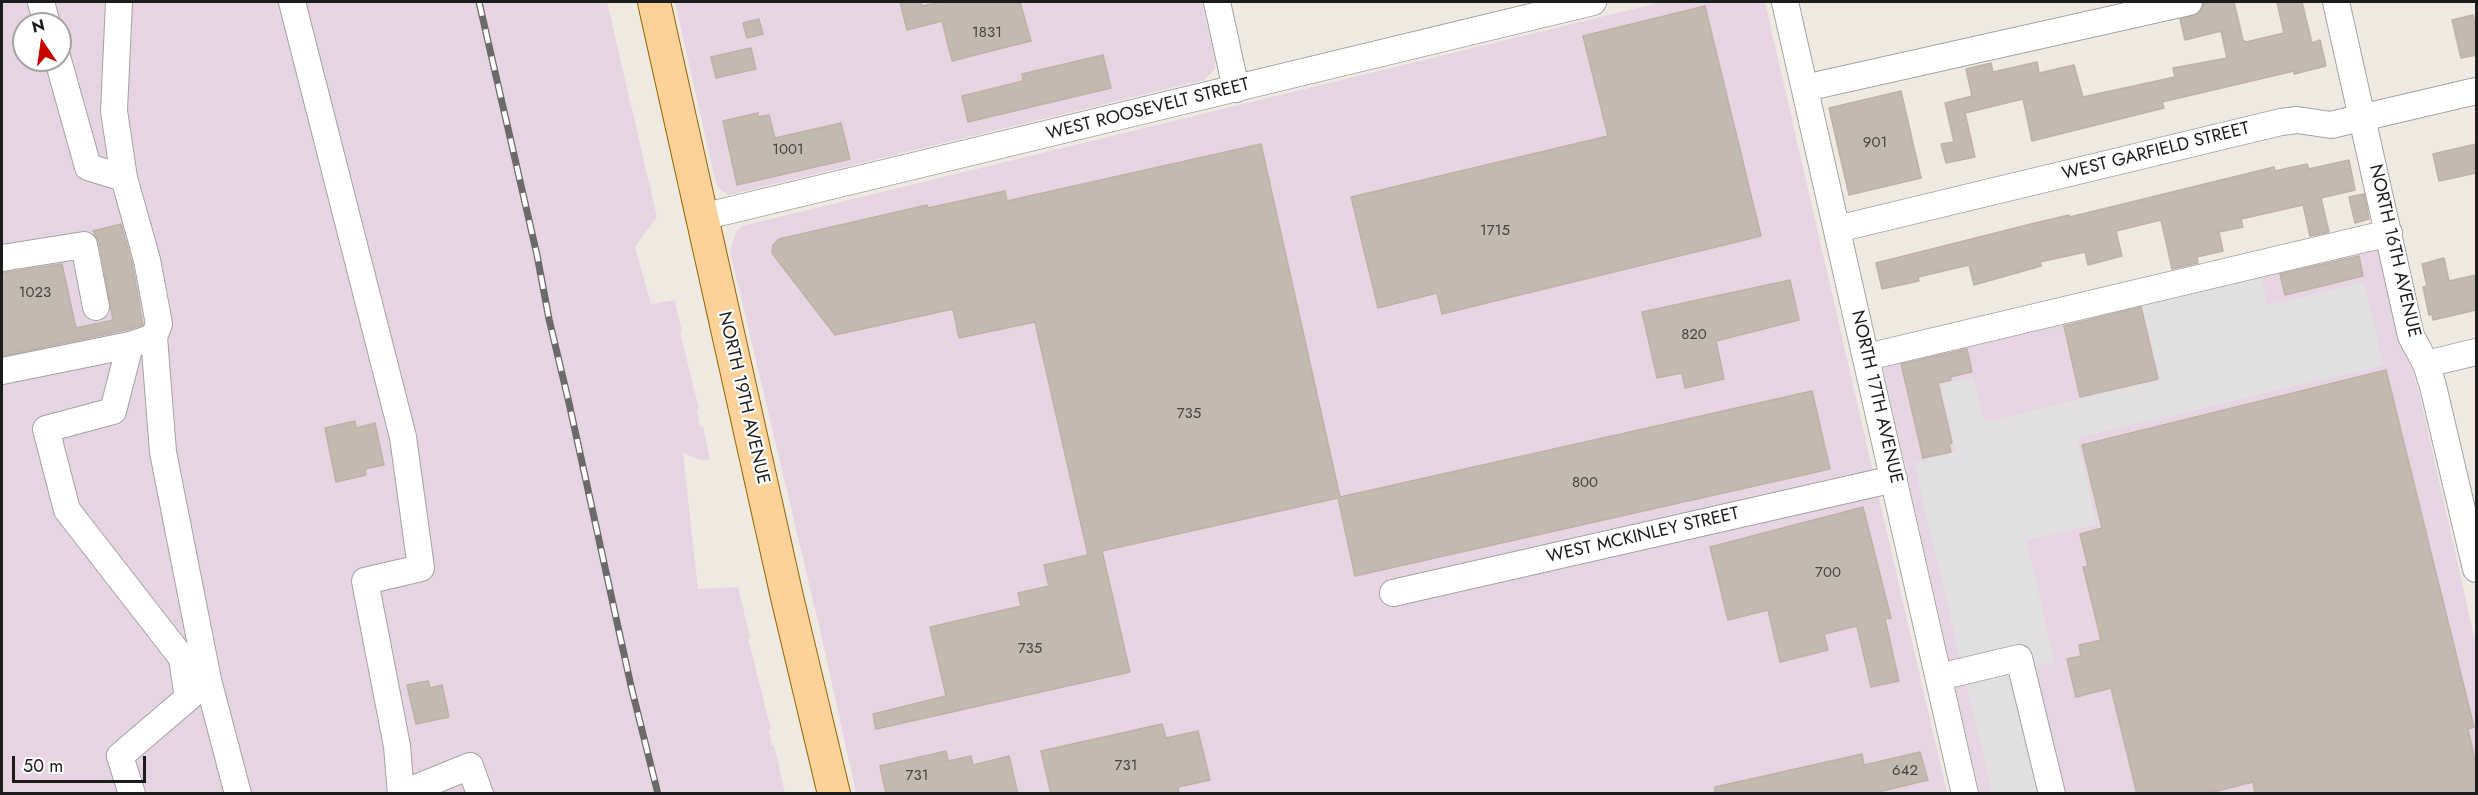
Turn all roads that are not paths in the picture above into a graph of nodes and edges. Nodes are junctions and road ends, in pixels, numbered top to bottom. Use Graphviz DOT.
graph roads {
  1 [pos="119,2"];
  2 [pos="292,2"];
  3 [pos="654,2"];
  4 [pos="1217,2"];
  5 [pos="1593,2"];
  6 [pos="1785,2"];
  7 [pos="2189,2"];
  8 [pos="2336,2"];
  9 [pos="61,72"];
  10 [pos="1805,88"];
  11 [pos="1236,89"];
  12 [pos="2476,91"];
  13 [pos="2364,118"];
  14 [pos="123,178"];
  15 [pos="702,217"];
  16 [pos="1837,229"];
  17 [pos="2390,233"];
  18 [pos="2,258"];
  19 [pos="96,307"];
  20 [pos="154,337"];
  21 [pos="129,345"];
  22 [pos="2476,352"];
  23 [pos="1867,357"];
  24 [pos="2426,364"];
  25 [pos="2,371"];
  26 [pos="1894,479"];
  27 [pos="2468,490"];
  28 [pos="2476,569"];
  29 [pos="1393,593"];
  30 [pos="1939,677"];
  31 [pos="208,680"];
  32 [pos="188,698"];
  33 [pos="132,794"];
  34 [pos="238,794"];
  35 [pos="480,794"];
  36 [pos="834,794"];
  37 [pos="1965,794"];
  38 [pos="2052,794"];
  1 -- 14 [label="street"];
  2 -- 35 [label="street"];
  3 -- 15 [label="main road, NORTH 19TH AVENUE"];
  4 -- 11 [label="street"];
  5 -- 11 [label="street, WEST ROOSEVELT STREET"];
  6 -- 10 [label="street, NORTH 17TH AVENUE"];
  7 -- 10 [label="street"];
  8 -- 13 [label="street, NORTH 16TH AVENUE"];
  9 -- 14 [label="street"];
  10 -- 16 [label="street, NORTH 17TH AVENUE"];
  11 -- 15 [label="street, WEST ROOSEVELT STREET"];
  12 -- 13 [label="street, WEST GARFIELD STREET"];
  13 -- 16 [label="street, WEST GARFIELD STREET"];
  13 -- 17 [label="street, NORTH 16TH AVENUE"];
  14 -- 20 [label="street"];
  15 -- 36 [label="main road, NORTH 19TH AVENUE"];
  16 -- 23 [label="street, NORTH 17TH AVENUE"];
  17 -- 23 [label="street"];
  17 -- 24 [label="street, NORTH 16TH AVENUE"];
  18 -- 19 [label="street"];
  20 -- 21 [label="street"];
  20 -- 31 [label="street"];
  21 -- 25 [label="street"];
  21 -- 32 [label="street"];
  22 -- 24 [label="street"];
  23 -- 26 [label="street, NORTH 17TH AVENUE"];
  24 -- 27 [label="street, NORTH 16TH AVENUE"];
  26 -- 29 [label="street, WEST MCKINLEY STREET"];
  26 -- 30 [label="street, NORTH 17TH AVENUE"];
  27 -- 28 [label="street, NORTH 16TH AVENUE"];
  30 -- 37 [label="street, NORTH 17TH AVENUE"];
  30 -- 38 [label="street"];
  31 -- 32 [label="street"];
  31 -- 34 [label="street"];
  32 -- 33 [label="street"];
}
